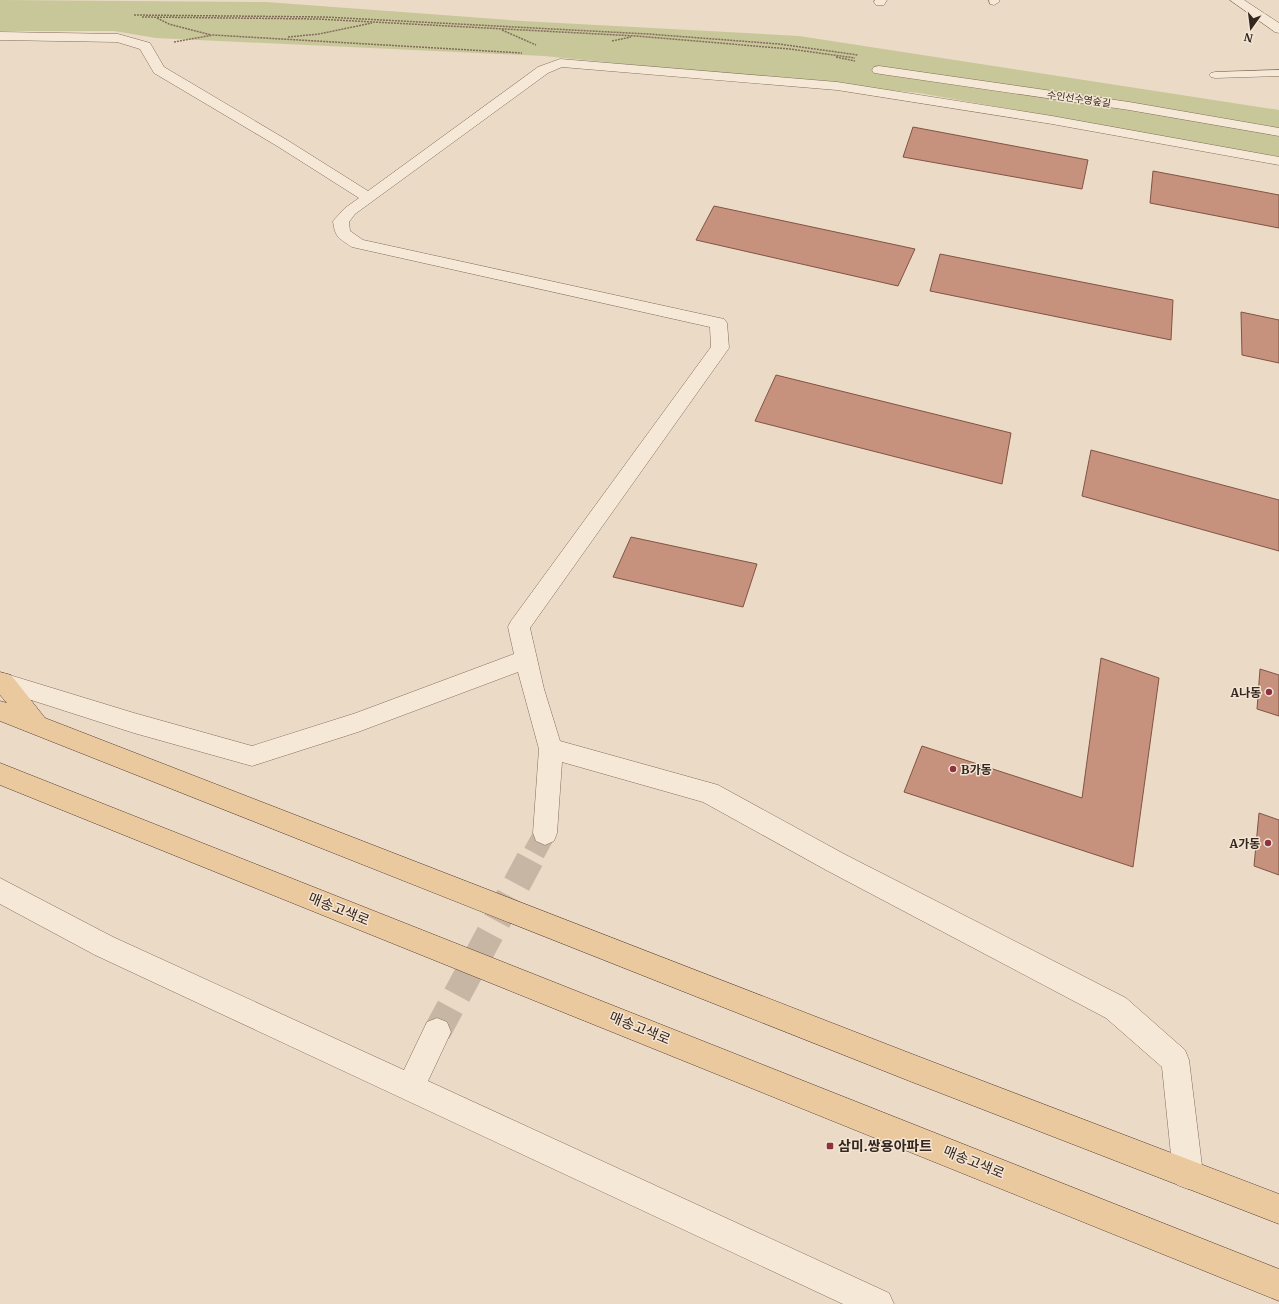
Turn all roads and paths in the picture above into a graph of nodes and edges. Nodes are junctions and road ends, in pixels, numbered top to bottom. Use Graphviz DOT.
graph roads {
  1 [pos="1236,0"];
  2 [pos="156,18"];
  3 [pos="375,22"];
  4 [pos="493,27"];
  5 [pos="1279,29"];
  6 [pos="213,35"];
  7 [pos="0,36"];
  8 [pos="280,38"];
  9 [pos="144,46"];
  10 [pos="539,47"];
  11 [pos="790,49"];
  12 [pos="525,53"];
  13 [pos="879,70"];
  14 [pos="1279,73"];
  15 [pos="1215,75"];
  16 [pos="1279,132"];
  17 [pos="1279,161"];
  18 [pos="368,198"];
  19 [pos="526,659"];
  20 [pos="1,681"];
  21 [pos="0,711"];
  22 [pos="38,726"];
  23 [pos="551,749"];
  24 [pos="0,774"];
  25 [pos="545,833"];
  26 [pos="0,890"];
  27 [pos="437,1032"];
  28 [pos="410,1088"];
  29 [pos="1188,1174"];
  30 [pos="1279,1209"];
  31 [pos="1279,1285"];
  32 [pos="878,1304"];
  1 -- 5 [label="street"];
  2 -- 6 [label="path"];
  3 -- 8 [label="path"];
  4 -- 10 [label="path"];
  6 -- 8 [label="path"];
  6 -- 9 [label="path"];
  7 -- 9 [label="street"];
  8 -- 12 [label="path"];
  9 -- 18 [label="street"];
  11 -- 13 [label="path"];
  13 -- 16 [label="street, 수인선수영숲길"];
  14 -- 15 [label="lane"];
  17 -- 18 [label="street"];
  18 -- 19 [label="street"];
  19 -- 20 [label="street"];
  19 -- 23 [label="street"];
  20 -- 22 [label="main road"];
  21 -- 22 [label="main road"];
  22 -- 29 [label="main road"];
  23 -- 25 [label="street"];
  23 -- 29 [label="street"];
  24 -- 31 [label="main road, 매송고색로"];
  26 -- 28 [label="street"];
  27 -- 28 [label="street"];
  28 -- 32 [label="street"];
  29 -- 30 [label="main road"];
}
